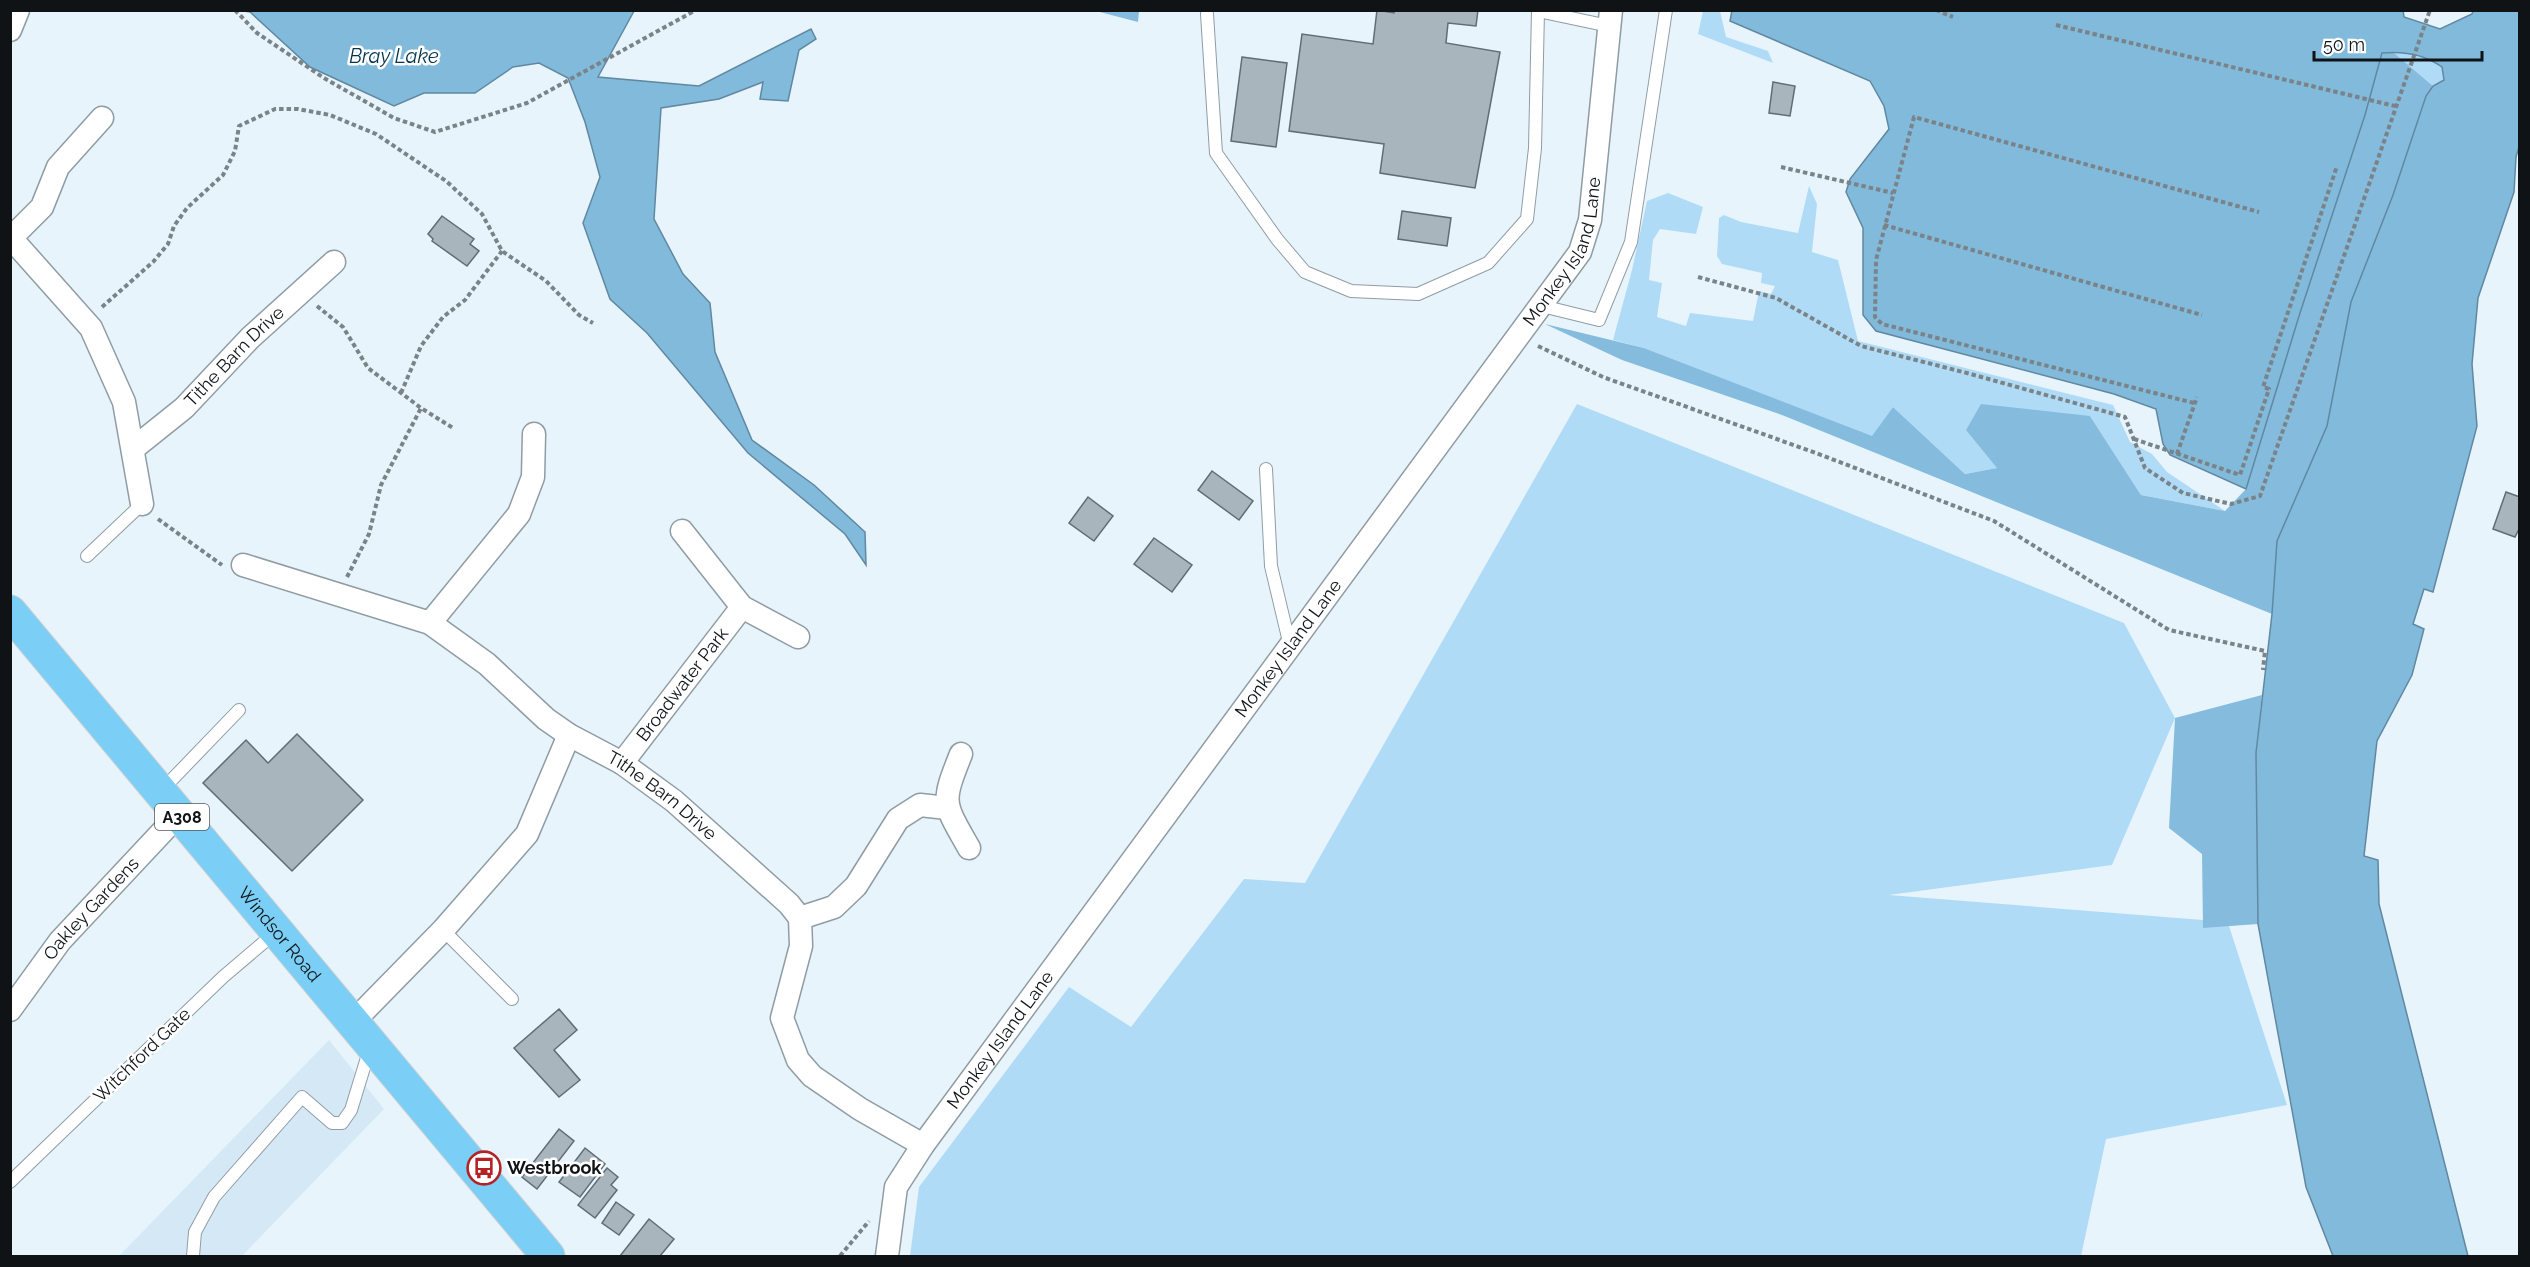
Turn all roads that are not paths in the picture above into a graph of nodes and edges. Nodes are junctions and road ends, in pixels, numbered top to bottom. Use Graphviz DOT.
graph roads {
  1 [pos="18,10"];
  2 [pos="1666,10"];
  3 [pos="1537,11"];
  4 [pos="1207,14"];
  5 [pos="1610,18"];
  6 [pos="10,30"];
  7 [pos="102,118"];
  8 [pos="11,237"];
  9 [pos="333,262"];
  10 [pos="1542,306"];
  11 [pos="534,434"];
  12 [pos="134,448"];
  13 [pos="1266,469"];
  14 [pos="142,504"];
  15 [pos="682,531"];
  16 [pos="87,556"];
  17 [pos="243,565"];
  18 [pos="742,606"];
  19 [pos="10,612"];
  20 [pos="430,623"];
  21 [pos="798,637"];
  22 [pos="1290,647"];
  23 [pos="239,710"];
  24 [pos="569,735"];
  25 [pos="961,754"];
  26 [pos="622,763"];
  27 [pos="170,803"];
  28 [pos="946,808"];
  29 [pos="969,848"];
  30 [pos="800,918"];
  31 [pos="443,930"];
  32 [pos="277,931"];
  33 [pos="512,999"];
  34 [pos="10,1010"];
  35 [pos="362,1033"];
  36 [pos="923,1145"];
  37 [pos="10,1182"];
  38 [pos="193,1257"];
  39 [pos="548,1257"];
  40 [pos="887,1257"];
  1 -- 6 [label="street"];
  2 -- 10 [label="lane"];
  3 -- 4 [label="lane"];
  3 -- 5 [label="lane"];
  5 -- 10 [label="street, Monkey Island Lane"];
  7 -- 8 [label="street"];
  8 -- 12 [label="street"];
  9 -- 12 [label="street, Tithe Barn Drive"];
  10 -- 22 [label="street, Monkey Island Lane"];
  11 -- 20 [label="street"];
  12 -- 14 [label="street"];
  13 -- 22 [label="lane"];
  14 -- 16 [label="lane"];
  15 -- 18 [label="street"];
  17 -- 20 [label="street, Tithe Barn Drive"];
  18 -- 21 [label="street"];
  18 -- 26 [label="street, Broadwater Park"];
  19 -- 27 [label="main road, Windsor Road / A308"];
  20 -- 24 [label="street, Tithe Barn Drive"];
  22 -- 36 [label="street, Monkey Island Lane"];
  23 -- 27 [label="lane"];
  24 -- 26 [label="street, Tithe Barn Drive"];
  24 -- 31 [label="street"];
  25 -- 28 [label="street"];
  26 -- 30 [label="street, Tithe Barn Drive"];
  27 -- 32 [label="main road, Windsor Road / A308"];
  27 -- 34 [label="street, Oakley Gardens"];
  28 -- 29 [label="street"];
  28 -- 30 [label="street"];
  30 -- 36 [label="street"];
  31 -- 33 [label="lane"];
  31 -- 35 [label="street"];
  32 -- 35 [label="main road, Windsor Road / A308"];
  32 -- 37 [label="lane, Witchford Gate"];
  35 -- 38 [label="lane"];
  35 -- 39 [label="main road, Windsor Road / A308"];
  36 -- 40 [label="street, Monkey Island Lane"];
}
